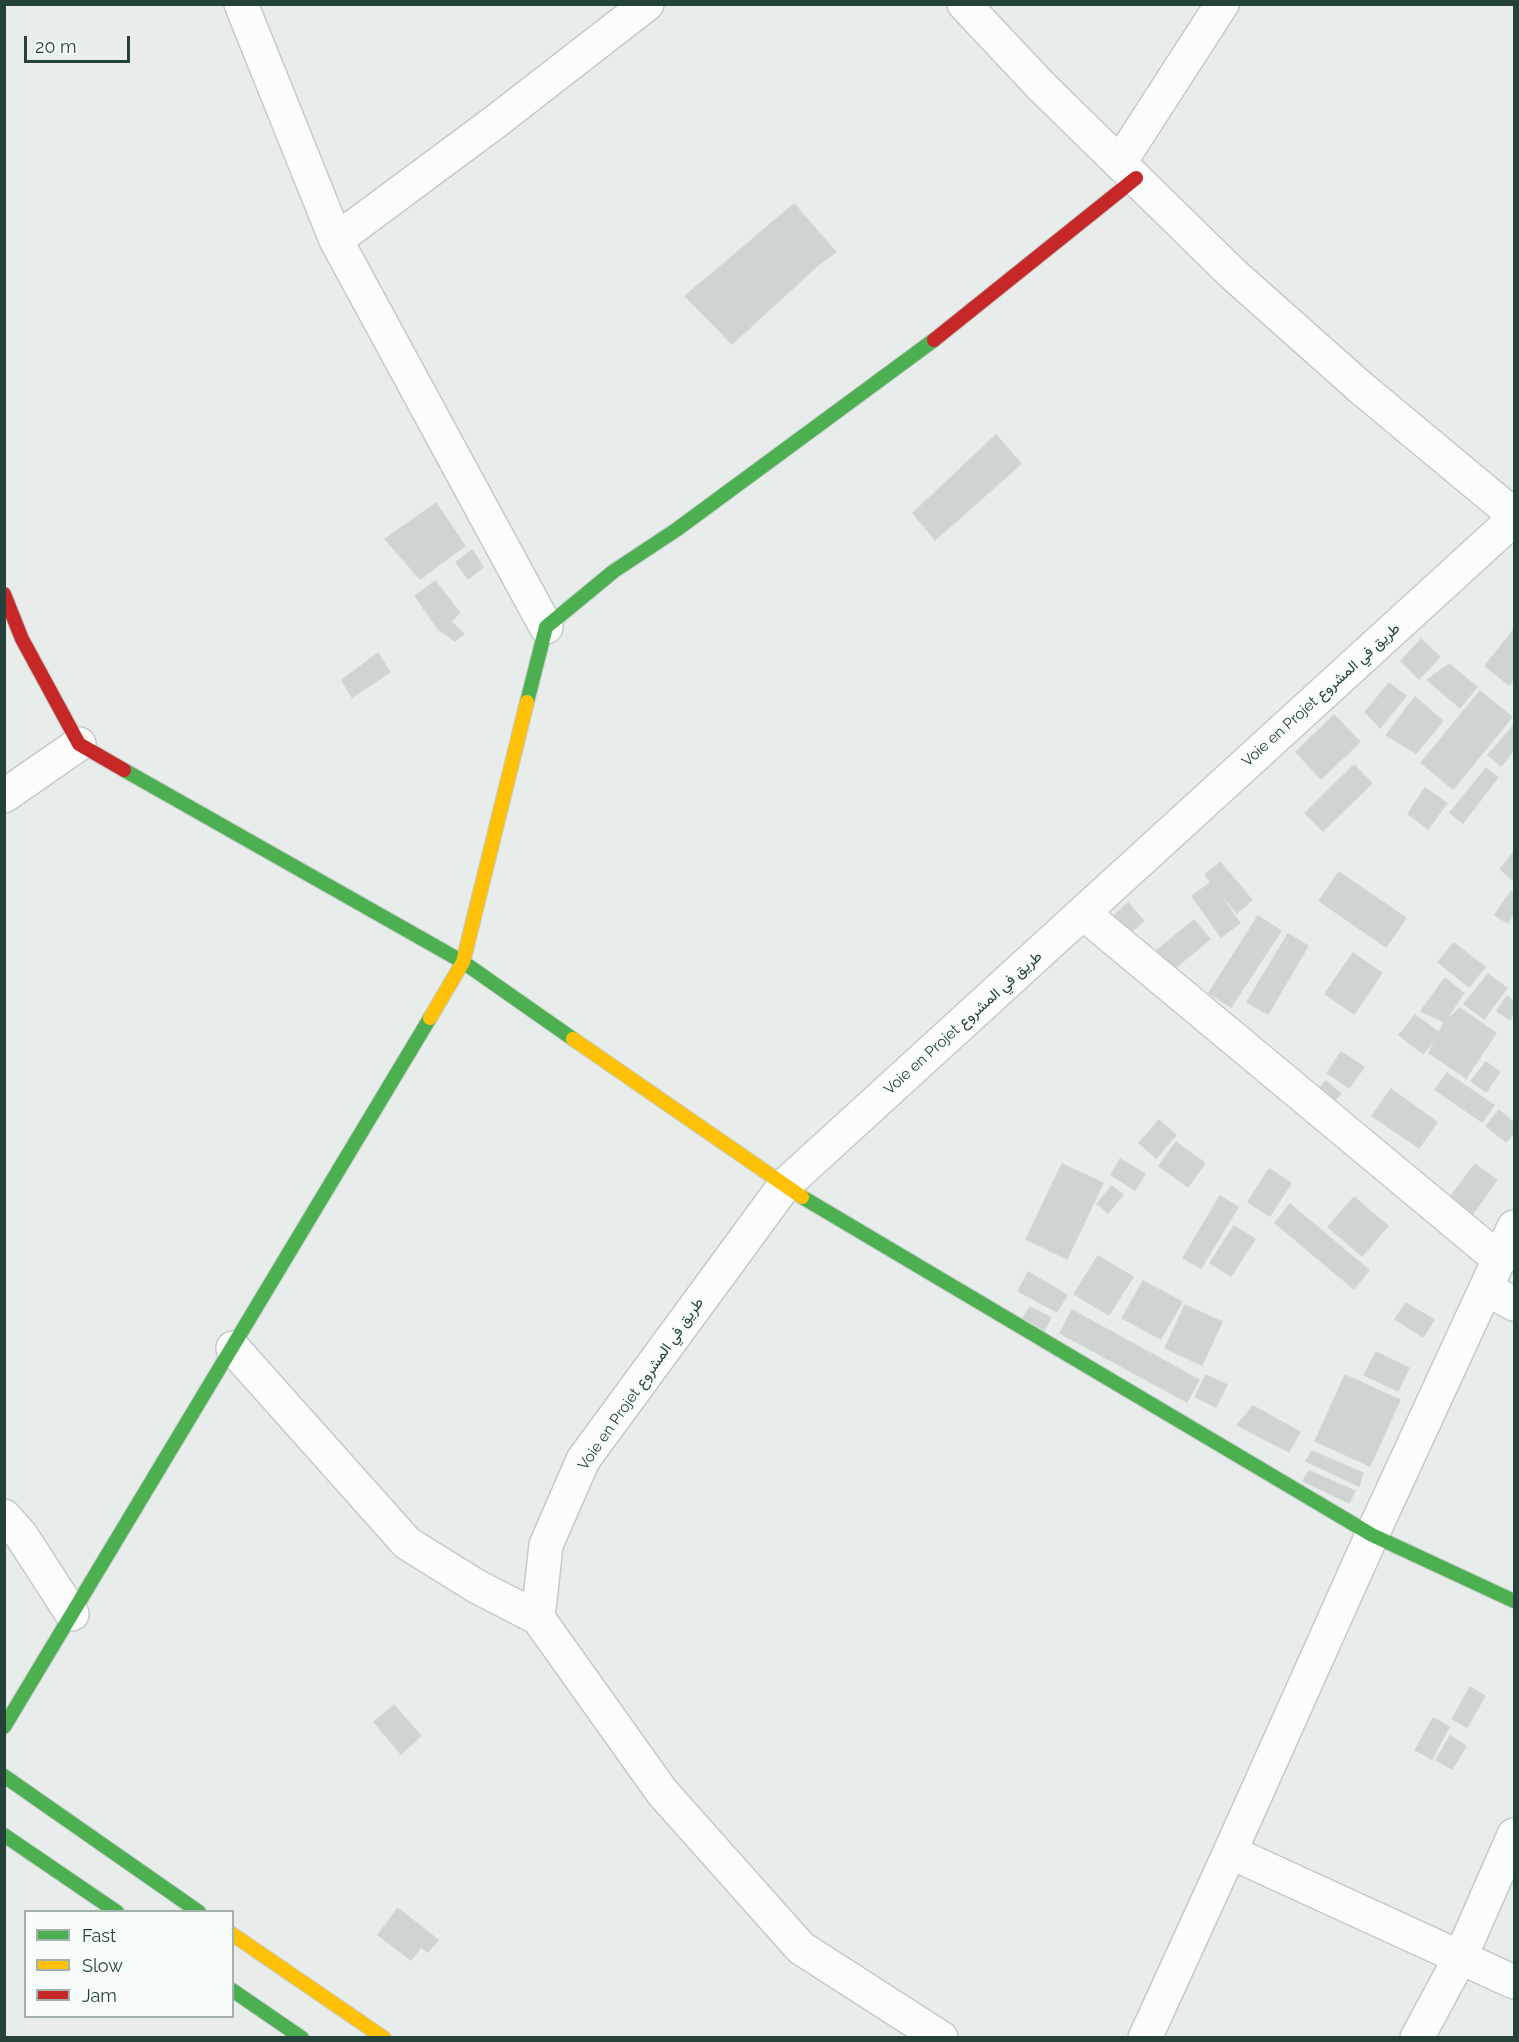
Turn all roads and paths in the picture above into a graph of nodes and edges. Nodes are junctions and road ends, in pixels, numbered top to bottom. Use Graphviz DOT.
graph roads {
  1 [pos="241,4"];
  2 [pos="647,4"];
  3 [pos="964,4"];
  4 [pos="1222,4"];
  5 [pos="1128,170"];
  6 [pos="336,240"];
  7 [pos="1515,517"];
  8 [pos="4,594"];
  9 [pos="546,627"];
  10 [pos="79,744"];
  11 [pos="4,796"];
  12 [pos="1083,913"];
  13 [pos="463,962"];
  14 [pos="784,1186"];
  15 [pos="1515,1227"];
  16 [pos="1500,1260"];
  17 [pos="1501,1297"];
  18 [pos="233,1348"];
  19 [pos="4,1516"];
  20 [pos="1372,1535"];
  21 [pos="1515,1601"];
  22 [pos="72,1614"];
  23 [pos="538,1618"];
  24 [pos="4,1727"];
  25 [pos="4,1776"];
  26 [pos="4,1835"];
  27 [pos="1515,1835"];
  28 [pos="1230,1852"];
  29 [pos="116,1910"];
  30 [pos="198,1910"];
  31 [pos="234,1935"];
  32 [pos="1461,1956"];
  33 [pos="1515,1982"];
  34 [pos="234,1991"];
  35 [pos="302,2037"];
  36 [pos="384,2037"];
  37 [pos="941,2037"];
  38 [pos="1145,2037"];
  39 [pos="1417,2037"];
  1 -- 6 [label="street"];
  2 -- 6 [label="street"];
  3 -- 5 [label="street"];
  4 -- 5 [label="street"];
  5 -- 7 [label="street"];
  5 -- 9 [label="street"];
  6 -- 9 [label="street"];
  7 -- 12 [label="street, Voie en Projet طريق في المشروع"];
  8 -- 10 [label="street"];
  9 -- 13 [label="street"];
  10 -- 11 [label="street"];
  10 -- 13 [label="street"];
  12 -- 14 [label="street, Voie en Projet طريق في المشروع"];
  12 -- 16 [label="street"];
  13 -- 14 [label="street"];
  13 -- 18 [label="street"];
  14 -- 20 [label="street"];
  14 -- 23 [label="street, Voie en Projet طريق في المشروع"];
  15 -- 16 [label="street"];
  16 -- 17 [label="street"];
  17 -- 20 [label="street"];
  18 -- 22 [label="street"];
  18 -- 23 [label="street"];
  19 -- 22 [label="street"];
  20 -- 21 [label="street"];
  20 -- 28 [label="street"];
  22 -- 24 [label="street"];
  23 -- 37 [label="street"];
  25 -- 30 [label="street"];
  26 -- 29 [label="street"];
  27 -- 32 [label="street"];
  28 -- 32 [label="street"];
  28 -- 38 [label="street"];
  31 -- 36 [label="street"];
  32 -- 33 [label="street"];
  32 -- 39 [label="street"];
  34 -- 35 [label="street"];
}
